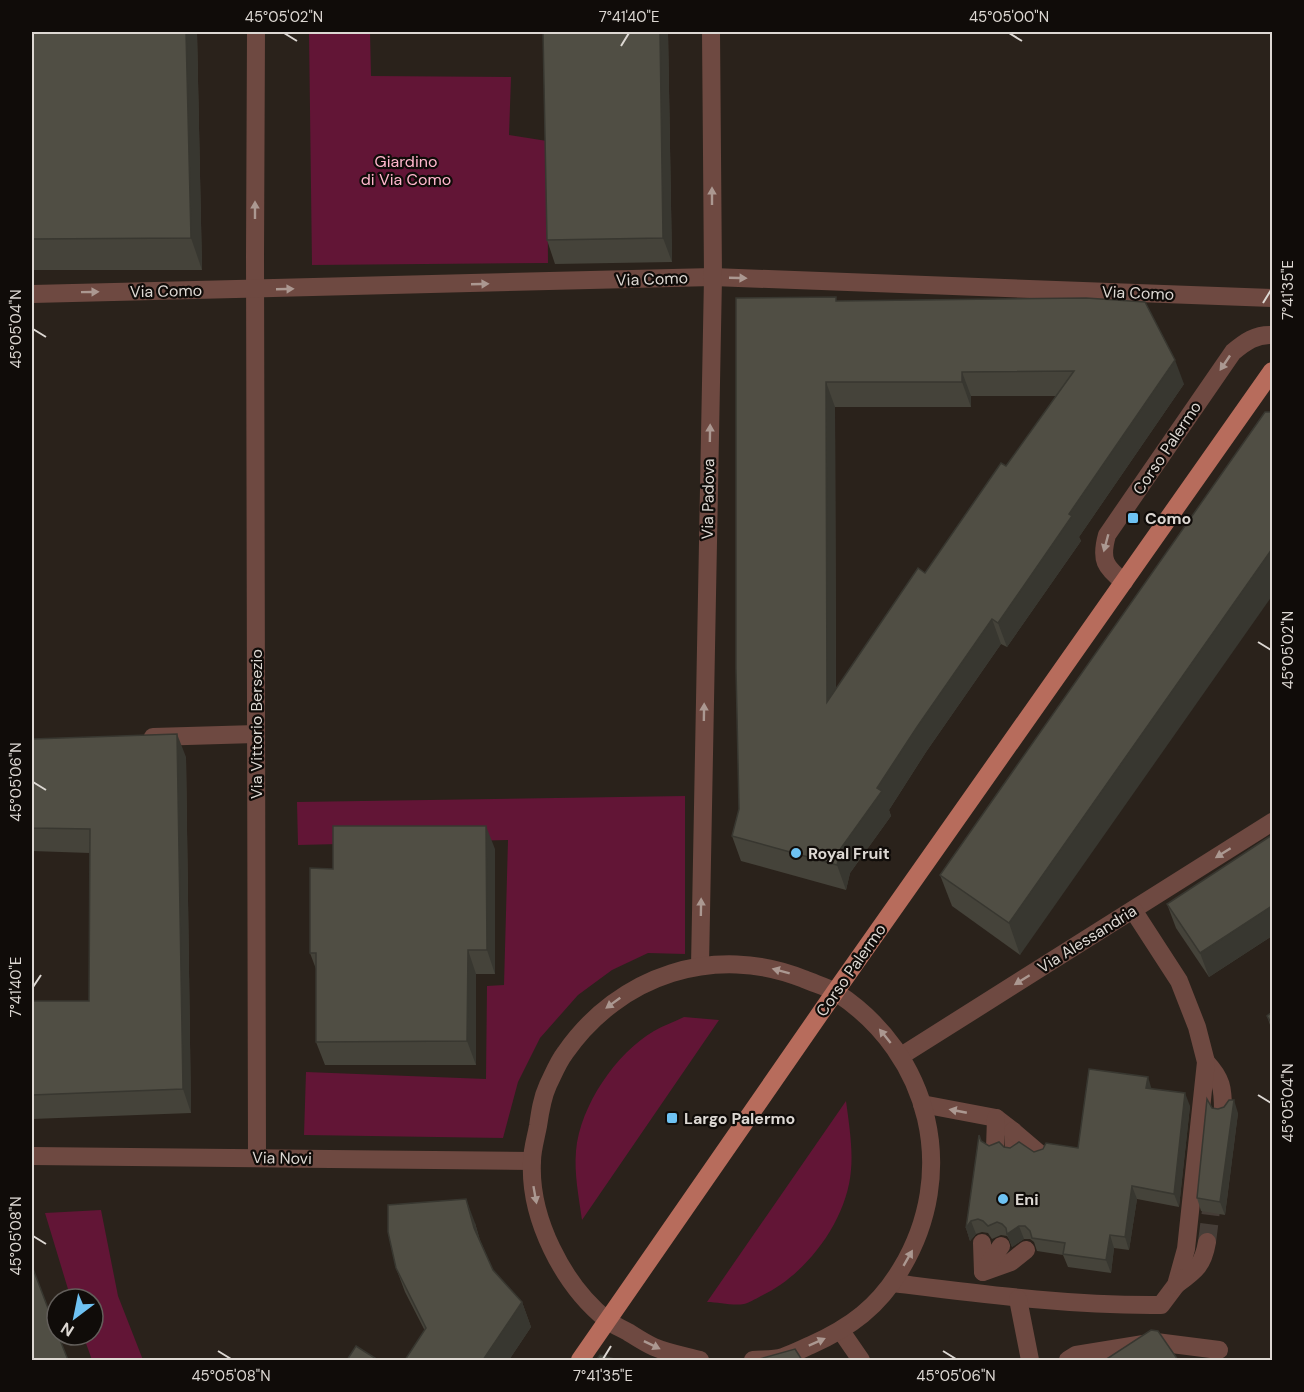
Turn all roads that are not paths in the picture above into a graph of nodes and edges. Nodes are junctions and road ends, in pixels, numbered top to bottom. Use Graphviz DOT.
graph roads {
  1 [pos="256,32"];
  2 [pos="711,32"];
  3 [pos="713,277"];
  4 [pos="256,290"];
  5 [pos="32,294"];
  6 [pos="1272,298"];
  7 [pos="1272,334"];
  8 [pos="1272,371"];
  9 [pos="1124,582"];
  10 [pos="256,734"];
  11 [pos="138,737"];
  12 [pos="1272,822"];
  13 [pos="1132,910"];
  14 [pos="700,966"];
  15 [pos="835,992"];
  16 [pos="901,1056"];
  17 [pos="1206,1062"];
  18 [pos="922,1104"];
  19 [pos="1223,1111"];
  20 [pos="996,1118"];
  21 [pos="1013,1131"];
  22 [pos="994,1148"];
  23 [pos="1014,1150"];
  24 [pos="1040,1154"];
  25 [pos="32,1156"];
  26 [pos="257,1158"];
  27 [pos="532,1161"];
  28 [pos="1208,1242"];
  29 [pos="982,1243"];
  30 [pos="1001,1246"];
  31 [pos="1026,1250"];
  32 [pos="983,1272"];
  33 [pos="893,1283"];
  34 [pos="1176,1285"];
  35 [pos="962,1292"];
  36 [pos="1018,1299"];
  37 [pos="607,1321"];
  38 [pos="841,1331"];
  39 [pos="1219,1350"];
  40 [pos="580,1360"];
  41 [pos="700,1360"];
  42 [pos="753,1360"];
  43 [pos="861,1360"];
  44 [pos="1030,1360"];
  45 [pos="1068,1360"];
  4 -- 1 [label="street, Via Vittorio Bersezio, one-way"];
  3 -- 2 [label="street, Via Padova, one-way"];
  4 -- 3 [label="street, Via Como, one-way"];
  3 -- 6 [label="street, Via Como, one-way"];
  14 -- 3 [label="street, Via Padova, one-way"];
  5 -- 4 [label="street, Via Como, one-way"];
  4 -- 10 [label="street, Via Vittorio Bersezio"];
  7 -- 9 [label="street, Corso Palermo, one-way"];
  8 -- 9 [label="main road, Corso Palermo"];
  9 -- 15 [label="main road, Corso Palermo"];
  10 -- 11 [label="street"];
  10 -- 26 [label="street, Via Vittorio Bersezio"];
  12 -- 13 [label="street, Via Alessandria, one-way"];
  13 -- 16 [label="street, Via Alessandria, one-way"];
  13 -- 17 [label="street"];
  15 -- 14 [label="street, one-way"];
  14 -- 27 [label="street, one-way"];
  16 -- 15 [label="street, one-way"];
  15 -- 37 [label="main road, Corso Palermo"];
  16 -- 18 [label="street"];
  17 -- 19 [label="street"];
  17 -- 34 [label="street"];
  20 -- 18 [label="street, one-way"];
  33 -- 18 [label="street, one-way"];
  20 -- 21 [label="street"];
  20 -- 22 [label="street"];
  21 -- 23 [label="street"];
  21 -- 24 [label="street"];
  25 -- 26 [label="street, Via Novi"];
  26 -- 27 [label="street, Via Novi"];
  27 -- 37 [label="street, one-way"];
  28 -- 34 [label="street"];
  29 -- 32 [label="street"];
  30 -- 32 [label="street"];
  31 -- 32 [label="street"];
  32 -- 35 [label="street"];
  33 -- 35 [label="street"];
  33 -- 38 [label="street"];
  34 -- 36 [label="street"];
  35 -- 36 [label="street"];
  36 -- 44 [label="street"];
  37 -- 40 [label="main road, Corso Palermo"];
  37 -- 41 [label="street, one-way"];
  42 -- 38 [label="street, one-way"];
  38 -- 43 [label="street"];
  39 -- 45 [label="street"];
}
